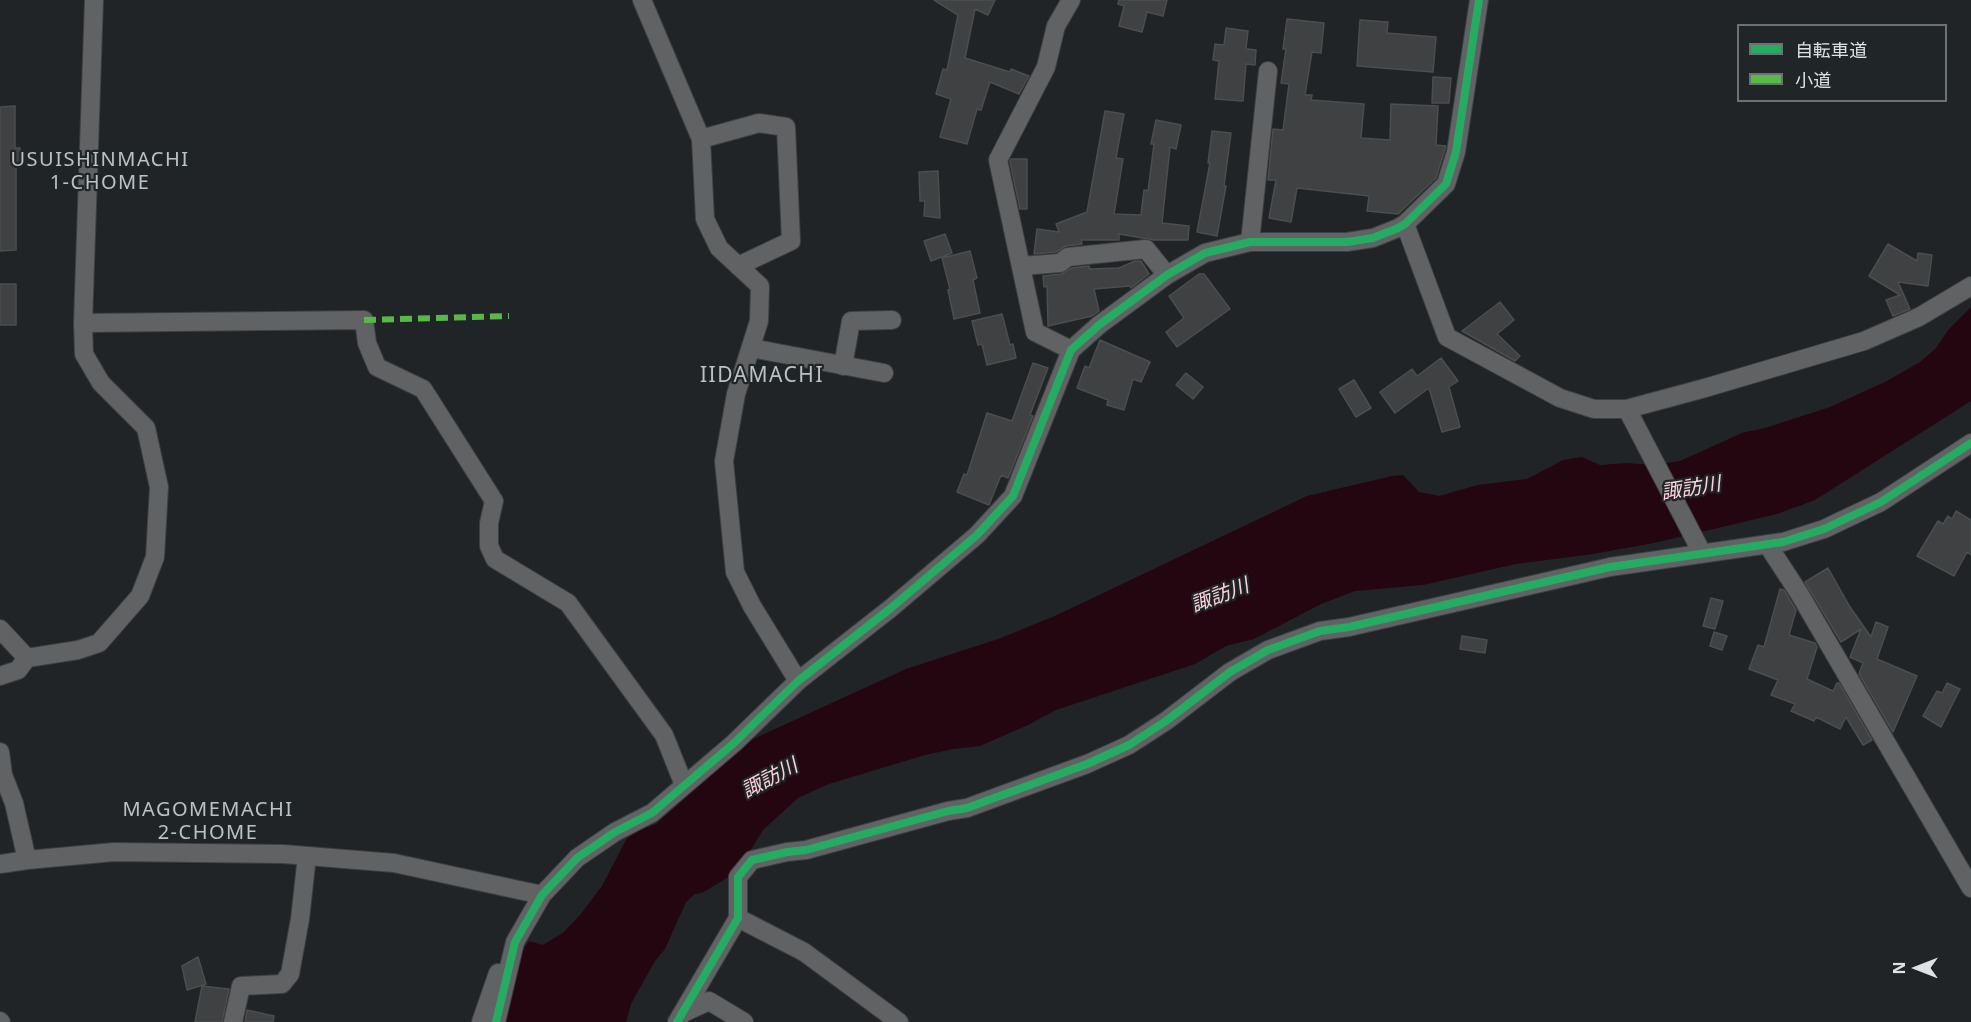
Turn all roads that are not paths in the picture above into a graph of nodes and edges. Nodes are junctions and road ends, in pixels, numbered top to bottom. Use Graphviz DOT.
graph roads {
  1 [pos="94,0"];
  2 [pos="642,0"];
  3 [pos="1071,0"];
  4 [pos="1479,0"];
  5 [pos="1268,71"];
  6 [pos="701,139"];
  7 [pos="1405,224"];
  8 [pos="1250,242"];
  9 [pos="738,266"];
  10 [pos="1021,266"];
  11 [pos="1167,275"];
  12 [pos="1971,286"];
  13 [pos="892,320"];
  14 [pos="83,323"];
  15 [pos="751,348"];
  16 [pos="1071,350"];
  17 [pos="843,366"];
  18 [pos="885,373"];
  19 [pos="1630,416"];
  20 [pos="1971,444"];
  21 [pos="1767,544"];
  22 [pos="1702,553"];
  23 [pos="0,629"];
  24 [pos="27,658"];
  25 [pos="0,676"];
  26 [pos="798,681"];
  27 [pos="0,752"];
  28 [pos="684,785"];
  29 [pos="307,856"];
  30 [pos="27,860"];
  31 [pos="0,864"];
  32 [pos="1971,888"];
  33 [pos="542,895"];
  34 [pos="738,918"];
  35 [pos="515,942"];
  36 [pos="680,1017"];
  37 [pos="233,1022"];
  38 [pos="481,1022"];
  39 [pos="496,1022"];
  40 [pos="744,1022"];
  41 [pos="899,1022"];
  1 -- 14 [label="street"];
  2 -- 6 [label="street"];
  3 -- 10 [label="street"];
  4 -- 7 [label="street"];
  5 -- 8 [label="street"];
  6 -- 9 [label="street"];
  6 -- 9 [label="street"];
  7 -- 8 [label="street"];
  7 -- 19 [label="street"];
  8 -- 11 [label="street"];
  9 -- 15 [label="street"];
  10 -- 11 [label="street"];
  10 -- 16 [label="street"];
  11 -- 16 [label="street"];
  12 -- 19 [label="street"];
  13 -- 17 [label="street"];
  14 -- 24 [label="street"];
  14 -- 28 [label="street"];
  15 -- 17 [label="street"];
  15 -- 26 [label="street"];
  16 -- 26 [label="street"];
  17 -- 18 [label="street"];
  19 -- 22 [label="street"];
  20 -- 21 [label="street"];
  21 -- 22 [label="street"];
  21 -- 32 [label="street"];
  22 -- 34 [label="street"];
  23 -- 24 [label="street"];
  24 -- 25 [label="street"];
  26 -- 28 [label="street"];
  27 -- 30 [label="street"];
  28 -- 33 [label="street"];
  29 -- 30 [label="street"];
  29 -- 33 [label="street"];
  29 -- 37 [label="street"];
  30 -- 31 [label="street"];
  33 -- 35 [label="street"];
  34 -- 36 [label="street"];
  34 -- 41 [label="street"];
  35 -- 38 [label="street"];
  35 -- 39 [label="street"];
  36 -- 40 [label="street"];
}
